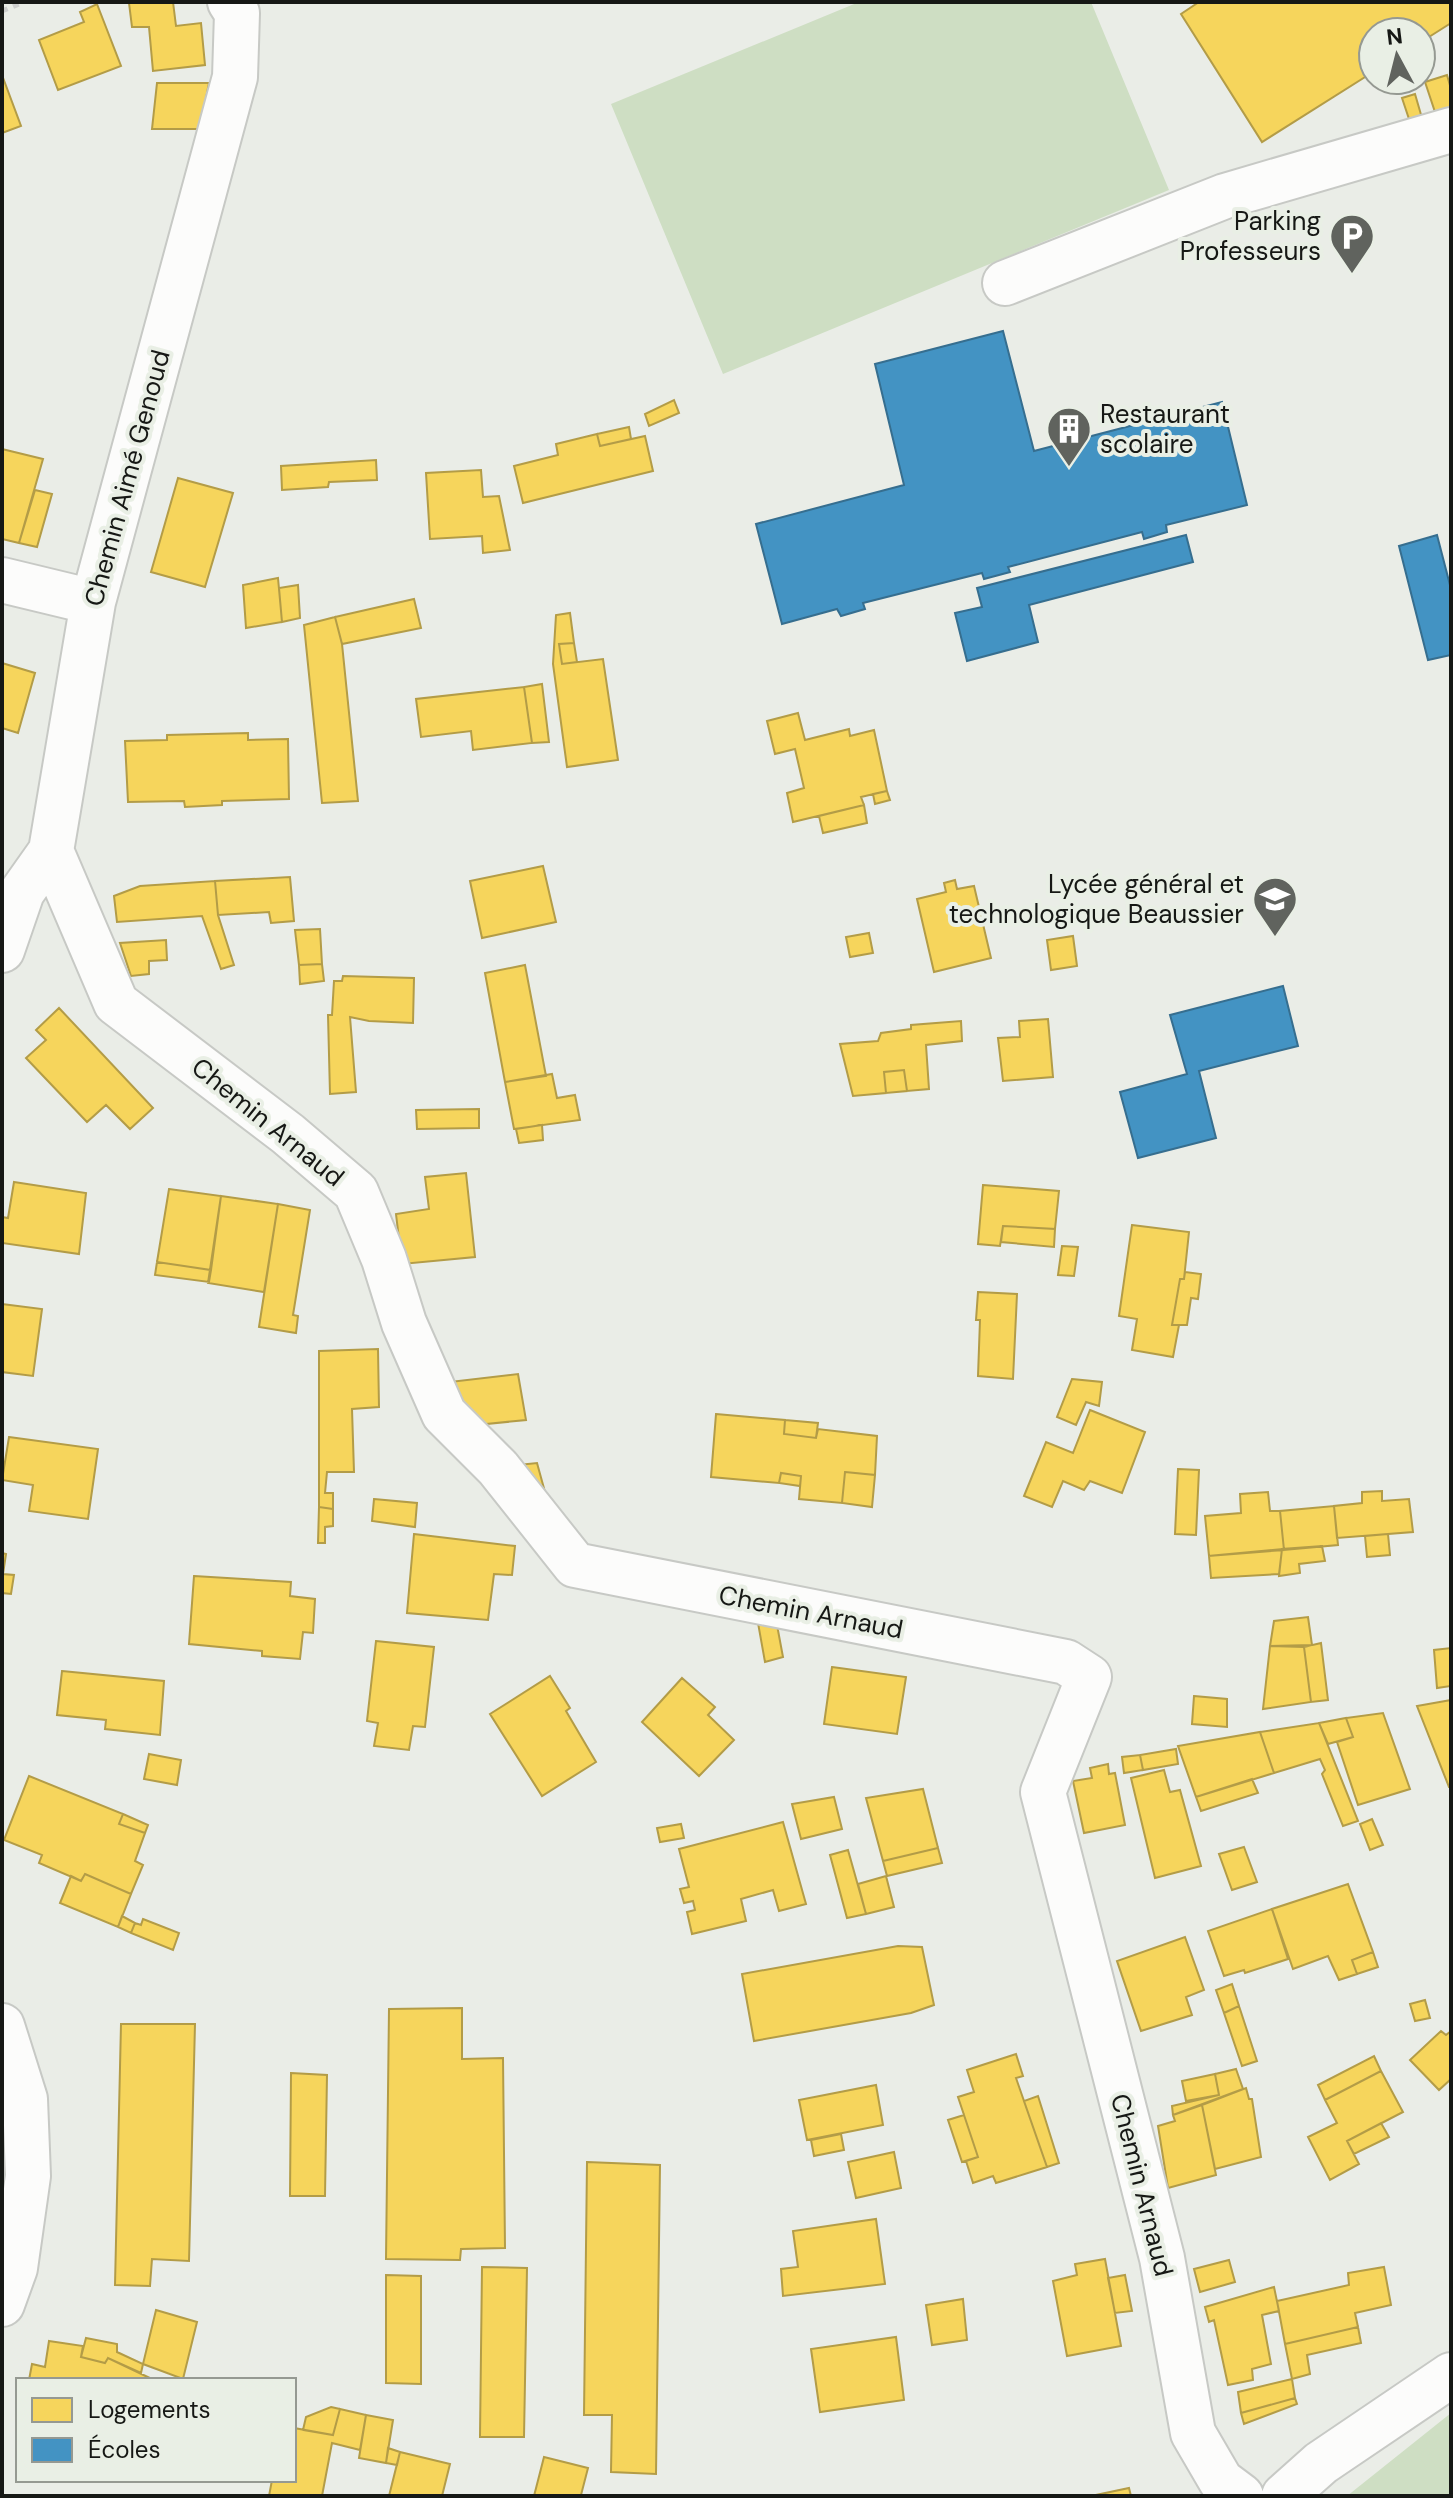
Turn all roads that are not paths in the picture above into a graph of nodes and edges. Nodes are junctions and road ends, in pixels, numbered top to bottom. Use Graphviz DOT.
graph roads {
  1 [pos="230,2"];
  2 [pos="1451,130"];
  3 [pos="1005,283"];
  4 [pos="2,580"];
  5 [pos="93,602"];
  6 [pos="51,851"];
  7 [pos="2,950"];
  8 [pos="2,2026"];
  9 [pos="2,2304"];
  10 [pos="1451,2375"];
  11 [pos="1241,2496"];
  12 [pos="1284,2496"];
  1 -- 5 [label="street, Chemin Aimé Genoud"];
  2 -- 3 [label="street"];
  4 -- 5 [label="street"];
  5 -- 6 [label="street, Chemin Aimé Genoud"];
  6 -- 7 [label="street, Chemin Aimé Genoud"];
  6 -- 11 [label="street, Chemin Arnaud"];
  8 -- 9 [label="street"];
  10 -- 12 [label="street"];
}
